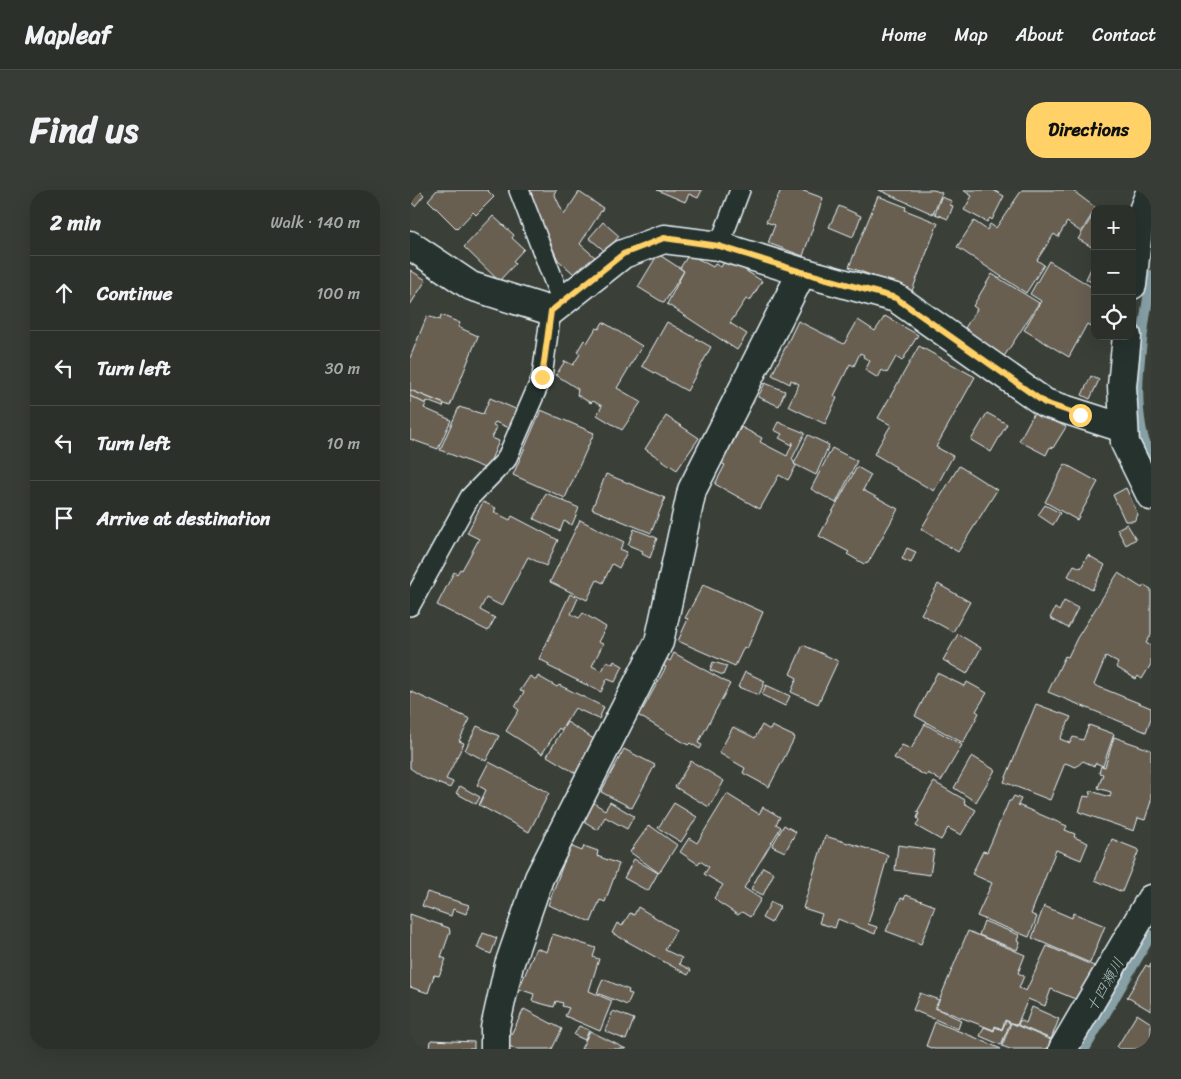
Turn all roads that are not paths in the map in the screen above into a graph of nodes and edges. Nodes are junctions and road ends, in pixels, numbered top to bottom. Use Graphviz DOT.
graph roads {
  1 [pos="519,190"];
  2 [pos="740,190"];
  3 [pos="1151,190"];
  4 [pos="410,245"];
  5 [pos="719,246"];
  6 [pos="1136,250"];
  7 [pos="802,272"];
  8 [pos="556,307"];
  9 [pos="1127,340"];
  10 [pos="1123,428"];
  11 [pos="1151,496"];
  12 [pos="410,606"];
  13 [pos="1151,899"];
  14 [pos="495,1049"];
  15 [pos="1063,1049"];
  1 -- 8 [label="lane"];
  2 -- 5 [label="lane"];
  3 -- 6 [label="street"];
  4 -- 8 [label="street"];
  5 -- 7 [label="street"];
  5 -- 8 [label="street"];
  7 -- 10 [label="street"];
  7 -- 14 [label="street"];
  8 -- 12 [label="lane"];
  9 -- 10 [label="street"];
  10 -- 11 [label="street"];
  13 -- 15 [label="street"];
}
